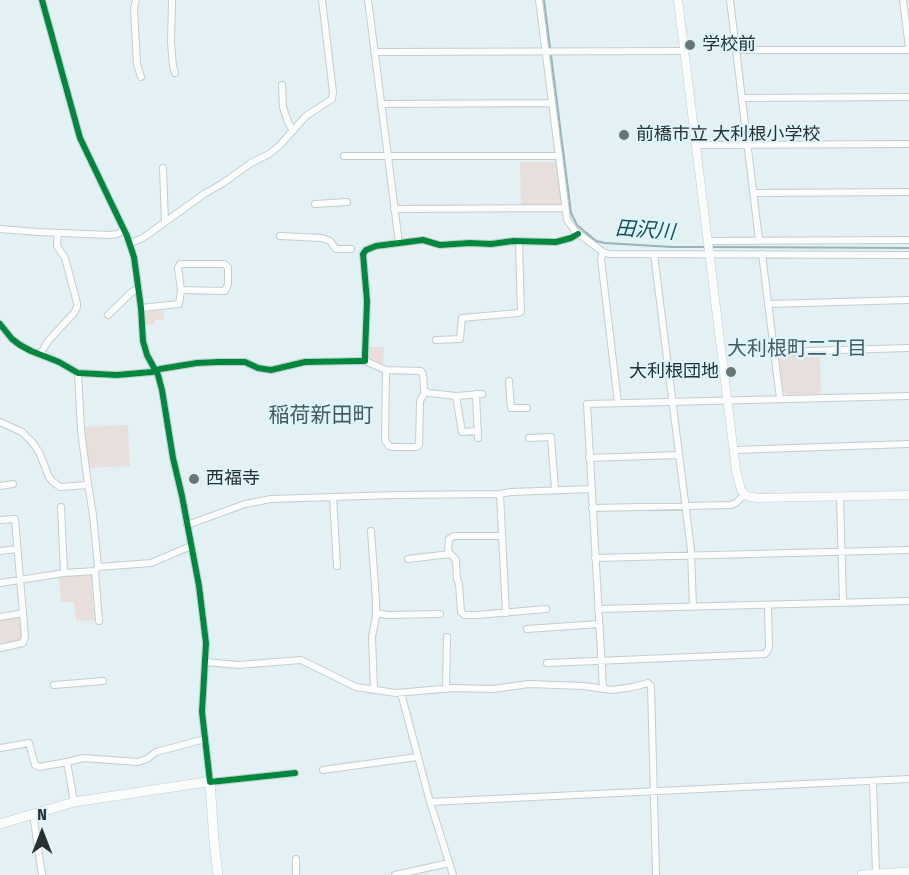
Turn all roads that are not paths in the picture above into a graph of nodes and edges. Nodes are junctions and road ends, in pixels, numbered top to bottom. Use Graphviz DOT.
graph roads {
  1 [pos="42,0"];
  2 [pos="136,0"];
  3 [pos="172,0"];
  4 [pos="322,0"];
  5 [pos="368,0"];
  6 [pos="539,0"];
  7 [pos="678,0"];
  8 [pos="730,0"];
  9 [pos="903,0"];
  10 [pos="909,49"];
  11 [pos="736,50"];
  12 [pos="684,51"];
  13 [pos="374,52"];
  14 [pos="545,52"];
  15 [pos="175,73"];
  16 [pos="141,77"];
  17 [pos="282,85"];
  18 [pos="909,97"];
  19 [pos="742,98"];
  20 [pos="552,103"];
  21 [pos="381,104"];
  22 [pos="293,131"];
  23 [pos="748,144"];
  24 [pos="909,144"];
  25 [pos="696,145"];
  26 [pos="344,156"];
  27 [pos="388,156"];
  28 [pos="558,156"];
  29 [pos="163,168"];
  30 [pos="909,192"];
  31 [pos="754,193"];
  32 [pos="347,202"];
  33 [pos="315,204"];
  34 [pos="565,208"];
  35 [pos="394,209"];
  36 [pos="165,222"];
  37 [pos="0,229"];
  38 [pos="124,230"];
  39 [pos="58,233"];
  40 [pos="578,234"];
  41 [pos="280,236"];
  42 [pos="759,240"];
  43 [pos="847,240"];
  44 [pos="909,240"];
  45 [pos="708,241"];
  46 [pos="519,242"];
  47 [pos="130,243"];
  48 [pos="399,243"];
  49 [pos="351,249"];
  50 [pos="603,252"];
  51 [pos="654,254"];
  52 [pos="710,254"];
  53 [pos="762,254"];
  54 [pos="847,254"];
  55 [pos="909,255"];
  56 [pos="139,289"];
  57 [pos="181,290"];
  58 [pos="909,300"];
  59 [pos="768,304"];
  60 [pos="141,308"];
  61 [pos="108,315"];
  62 [pos="0,324"];
  63 [pos="436,340"];
  64 [pos="909,348"];
  65 [pos="774,352"];
  66 [pos="40,355"];
  67 [pos="365,361"];
  68 [pos="156,370"];
  69 [pos="386,370"];
  70 [pos="78,373"];
  71 [pos="509,381"];
  72 [pos="425,392"];
  73 [pos="456,396"];
  74 [pos="909,396"];
  75 [pos="780,399"];
  76 [pos="728,400"];
  77 [pos="672,401"];
  78 [pos="618,403"];
  79 [pos="527,408"];
  80 [pos="0,422"];
  81 [pos="530,438"];
  82 [pos="909,444"];
  83 [pos="735,450"];
  84 [pos="679,455"];
  85 [pos="590,458"];
  86 [pos="13,484"];
  87 [pos="88,485"];
  88 [pos="0,486"];
  89 [pos="591,489"];
  90 [pos="555,490"];
  91 [pos="500,494"];
  92 [pos="745,494"];
  93 [pos="909,495"];
  94 [pos="840,496"];
  95 [pos="333,497"];
  96 [pos="686,506"];
  97 [pos="61,507"];
  98 [pos="592,508"];
  99 [pos="0,519"];
  100 [pos="187,525"];
  101 [pos="371,531"];
  102 [pos="502,536"];
  103 [pos="191,546"];
  104 [pos="17,549"];
  105 [pos="909,550"];
  106 [pos="0,551"];
  107 [pos="842,552"];
  108 [pos="450,554"];
  109 [pos="692,555"];
  110 [pos="595,558"];
  111 [pos="408,559"];
  112 [pos="337,566"];
  113 [pos="96,569"];
  114 [pos="64,573"];
  115 [pos="20,581"];
  116 [pos="0,583"];
  117 [pos="909,602"];
  118 [pos="843,603"];
  119 [pos="768,605"];
  120 [pos="693,607"];
  121 [pos="546,609"];
  122 [pos="598,609"];
  123 [pos="23,613"];
  124 [pos="376,613"];
  125 [pos="506,613"];
  126 [pos="440,614"];
  127 [pos="0,617"];
  128 [pos="99,621"];
  129 [pos="599,624"];
  130 [pos="526,629"];
  131 [pos="447,637"];
  132 [pos="0,648"];
  133 [pos="601,660"];
  134 [pos="206,662"];
  135 [pos="547,663"];
  136 [pos="103,681"];
  137 [pos="54,685"];
  138 [pos="603,688"];
  139 [pos="446,689"];
  140 [pos="374,690"];
  141 [pos="401,693"];
  142 [pos="205,739"];
  143 [pos="0,748"];
  144 [pos="417,757"];
  145 [pos="67,762"];
  146 [pos="323,770"];
  147 [pos="295,773"];
  148 [pos="909,779"];
  149 [pos="873,781"];
  150 [pos="210,782"];
  151 [pos="653,791"];
  152 [pos="74,802"];
  153 [pos="430,802"];
  154 [pos="33,814"];
  155 [pos="0,824"];
  156 [pos="296,859"];
  157 [pos="449,863"];
  158 [pos="907,873"];
  159 [pos="876,874"];
  160 [pos="42,875"];
  161 [pos="218,875"];
  162 [pos="296,875"];
  163 [pos="395,875"];
  164 [pos="453,875"];
  165 [pos="656,875"];
  166 [pos="862,875"];
  1 -- 38 [label="street"];
  2 -- 16 [label="street"];
  3 -- 15 [label="street"];
  4 -- 22 [label="street"];
  5 -- 13 [label="street"];
  6 -- 14 [label="street"];
  7 -- 12 [label="street"];
  8 -- 11 [label="street"];
  9 -- 10 [label="street"];
  10 -- 11 [label="street"];
  11 -- 19 [label="street"];
  12 -- 14 [label="street"];
  12 -- 25 [label="street"];
  13 -- 14 [label="street"];
  13 -- 21 [label="street"];
  14 -- 20 [label="street"];
  17 -- 22 [label="street"];
  18 -- 19 [label="street"];
  19 -- 23 [label="street"];
  20 -- 21 [label="street"];
  20 -- 28 [label="street"];
  21 -- 27 [label="street"];
  22 -- 36 [label="street"];
  23 -- 24 [label="street"];
  23 -- 25 [label="street"];
  23 -- 31 [label="street"];
  25 -- 45 [label="street"];
  26 -- 27 [label="street"];
  27 -- 28 [label="street"];
  27 -- 35 [label="street"];
  28 -- 34 [label="street"];
  29 -- 36 [label="street"];
  30 -- 31 [label="street"];
  31 -- 42 [label="street"];
  32 -- 33 [label="street"];
  34 -- 35 [label="street"];
  34 -- 40 [label="street"];
  35 -- 48 [label="street"];
  36 -- 47 [label="street"];
  37 -- 39 [label="street"];
  38 -- 39 [label="street"];
  38 -- 47 [label="street"];
  39 -- 66 [label="street"];
  40 -- 46 [label="street"];
  40 -- 50 [label="street"];
  41 -- 49 [label="street"];
  42 -- 43 [label="street"];
  42 -- 45 [label="street"];
  43 -- 44 [label="street"];
  43 -- 54 [label="street"];
  45 -- 52 [label="street"];
  46 -- 48 [label="street"];
  46 -- 63 [label="street"];
  47 -- 56 [label="street"];
  48 -- 67 [label="street"];
  50 -- 51 [label="street"];
  50 -- 78 [label="street"];
  51 -- 52 [label="street"];
  51 -- 77 [label="street"];
  52 -- 53 [label="street"];
  52 -- 76 [label="street"];
  53 -- 54 [label="street"];
  53 -- 59 [label="street"];
  54 -- 55 [label="street"];
  56 -- 60 [label="street"];
  56 -- 61 [label="street"];
  57 -- 57 [label="street"];
  57 -- 60 [label="street"];
  58 -- 59 [label="street"];
  59 -- 65 [label="street"];
  60 -- 68 [label="street"];
  62 -- 66 [label="street"];
  64 -- 65 [label="street"];
  65 -- 75 [label="street"];
  66 -- 70 [label="street"];
  67 -- 68 [label="street"];
  67 -- 69 [label="street"];
  68 -- 70 [label="street"];
  68 -- 100 [label="street"];
  69 -- 72 [label="street"];
  69 -- 72 [label="street"];
  70 -- 87 [label="street"];
  71 -- 79 [label="street"];
  72 -- 73 [label="street"];
  73 -- 73 [label="street"];
  74 -- 75 [label="street"];
  75 -- 76 [label="street"];
  76 -- 77 [label="street"];
  76 -- 83 [label="street"];
  77 -- 78 [label="street"];
  77 -- 84 [label="street"];
  78 -- 85 [label="street"];
  80 -- 87 [label="street"];
  81 -- 90 [label="street"];
  82 -- 83 [label="street"];
  83 -- 92 [label="street"];
  84 -- 85 [label="street"];
  84 -- 96 [label="street"];
  85 -- 89 [label="street"];
  86 -- 88 [label="street"];
  87 -- 113 [label="street"];
  89 -- 90 [label="street"];
  89 -- 98 [label="street"];
  90 -- 91 [label="street"];
  91 -- 95 [label="street"];
  91 -- 102 [label="street"];
  92 -- 94 [label="street"];
  92 -- 96 [label="street"];
  93 -- 94 [label="street"];
  94 -- 107 [label="street"];
  95 -- 100 [label="street"];
  95 -- 112 [label="street"];
  96 -- 98 [label="street"];
  96 -- 109 [label="street"];
  97 -- 114 [label="street"];
  98 -- 110 [label="street"];
  99 -- 104 [label="street"];
  100 -- 103 [label="street"];
  101 -- 124 [label="street"];
  102 -- 108 [label="street"];
  102 -- 125 [label="street"];
  103 -- 113 [label="street"];
  103 -- 134 [label="street"];
  104 -- 106 [label="street"];
  104 -- 115 [label="street"];
  105 -- 107 [label="street"];
  107 -- 109 [label="street"];
  107 -- 118 [label="street"];
  108 -- 111 [label="street"];
  108 -- 125 [label="street"];
  109 -- 110 [label="street"];
  109 -- 120 [label="street"];
  110 -- 122 [label="street"];
  113 -- 114 [label="street"];
  113 -- 128 [label="street"];
  114 -- 115 [label="street"];
  115 -- 116 [label="street"];
  115 -- 123 [label="street"];
  117 -- 118 [label="street"];
  118 -- 119 [label="street"];
  119 -- 120 [label="street"];
  119 -- 133 [label="street"];
  120 -- 122 [label="street"];
  121 -- 125 [label="street"];
  122 -- 129 [label="street"];
  123 -- 127 [label="street"];
  123 -- 132 [label="street"];
  124 -- 126 [label="street"];
  124 -- 140 [label="street"];
  129 -- 130 [label="street"];
  129 -- 133 [label="street"];
  131 -- 139 [label="street"];
  133 -- 135 [label="street"];
  133 -- 138 [label="street"];
  134 -- 140 [label="street"];
  134 -- 142 [label="street"];
  136 -- 137 [label="street"];
  138 -- 139 [label="street"];
  138 -- 151 [label="street"];
  139 -- 141 [label="street"];
  140 -- 141 [label="street"];
  141 -- 144 [label="street"];
  142 -- 145 [label="street"];
  142 -- 150 [label="street"];
  143 -- 145 [label="street"];
  144 -- 146 [label="street"];
  144 -- 153 [label="street"];
  145 -- 152 [label="street"];
  147 -- 150 [label="street"];
  148 -- 149 [label="street"];
  149 -- 151 [label="street"];
  149 -- 159 [label="street"];
  150 -- 152 [label="main road"];
  150 -- 161 [label="main road"];
  151 -- 153 [label="street"];
  151 -- 165 [label="street"];
  152 -- 154 [label="main road"];
  153 -- 157 [label="street"];
  154 -- 155 [label="main road"];
  154 -- 160 [label="street"];
  156 -- 162 [label="street"];
  157 -- 163 [label="street"];
  157 -- 164 [label="street"];
  158 -- 159 [label="main road"];
  159 -- 166 [label="main road"];
}
